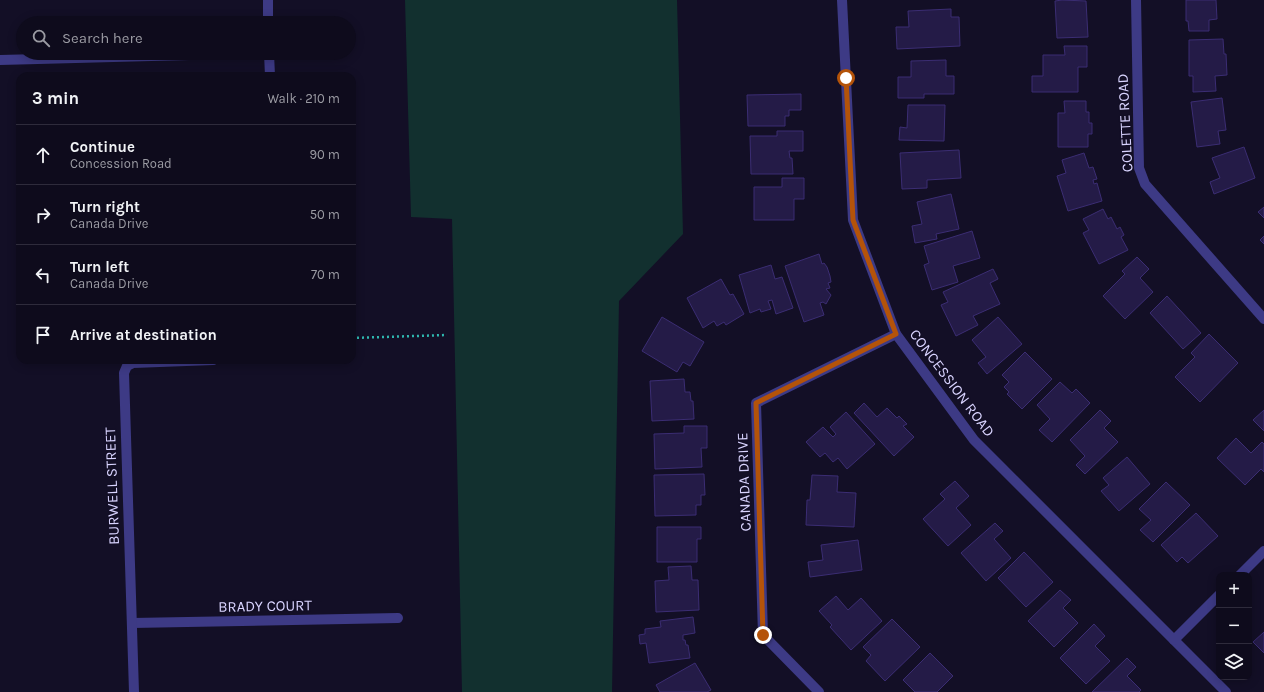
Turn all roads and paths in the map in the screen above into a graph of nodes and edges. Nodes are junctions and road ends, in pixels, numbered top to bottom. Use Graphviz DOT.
graph roads {
  1 [pos="268,0"];
  2 [pos="842,0"];
  3 [pos="1136,0"];
  4 [pos="268,16"];
  5 [pos="0,60"];
  6 [pos="16,60"];
  7 [pos="269,60"];
  8 [pos="270,72"];
  9 [pos="1264,319"];
  10 [pos="896,334"];
  11 [pos="447,335"];
  12 [pos="356,338"];
  13 [pos="131,364"];
  14 [pos="1264,551"];
  15 [pos="1243,572"];
  16 [pos="1216,598"];
  17 [pos="398,618"];
  18 [pos="132,623"];
  19 [pos="1174,640"];
  20 [pos="134,692"];
  21 [pos="819,692"];
  22 [pos="1226,692"];
  1 -- 4 [label="street"];
  2 -- 10 [label="street, CONCESSION ROAD"];
  3 -- 9 [label="street, COLETTE ROAD"];
  5 -- 6 [label="street"];
  7 -- 8 [label="street"];
  10 -- 19 [label="street, CONCESSION ROAD"];
  10 -- 21 [label="street, CANADA DRIVE"];
  11 -- 12 [label="path"];
  13 -- 18 [label="street, BURWELL STREET"];
  14 -- 15 [label="street"];
  16 -- 19 [label="street"];
  17 -- 18 [label="street, BRADY COURT"];
  18 -- 20 [label="street, BURWELL STREET"];
  19 -- 22 [label="street, CONCESSION ROAD"];
}
